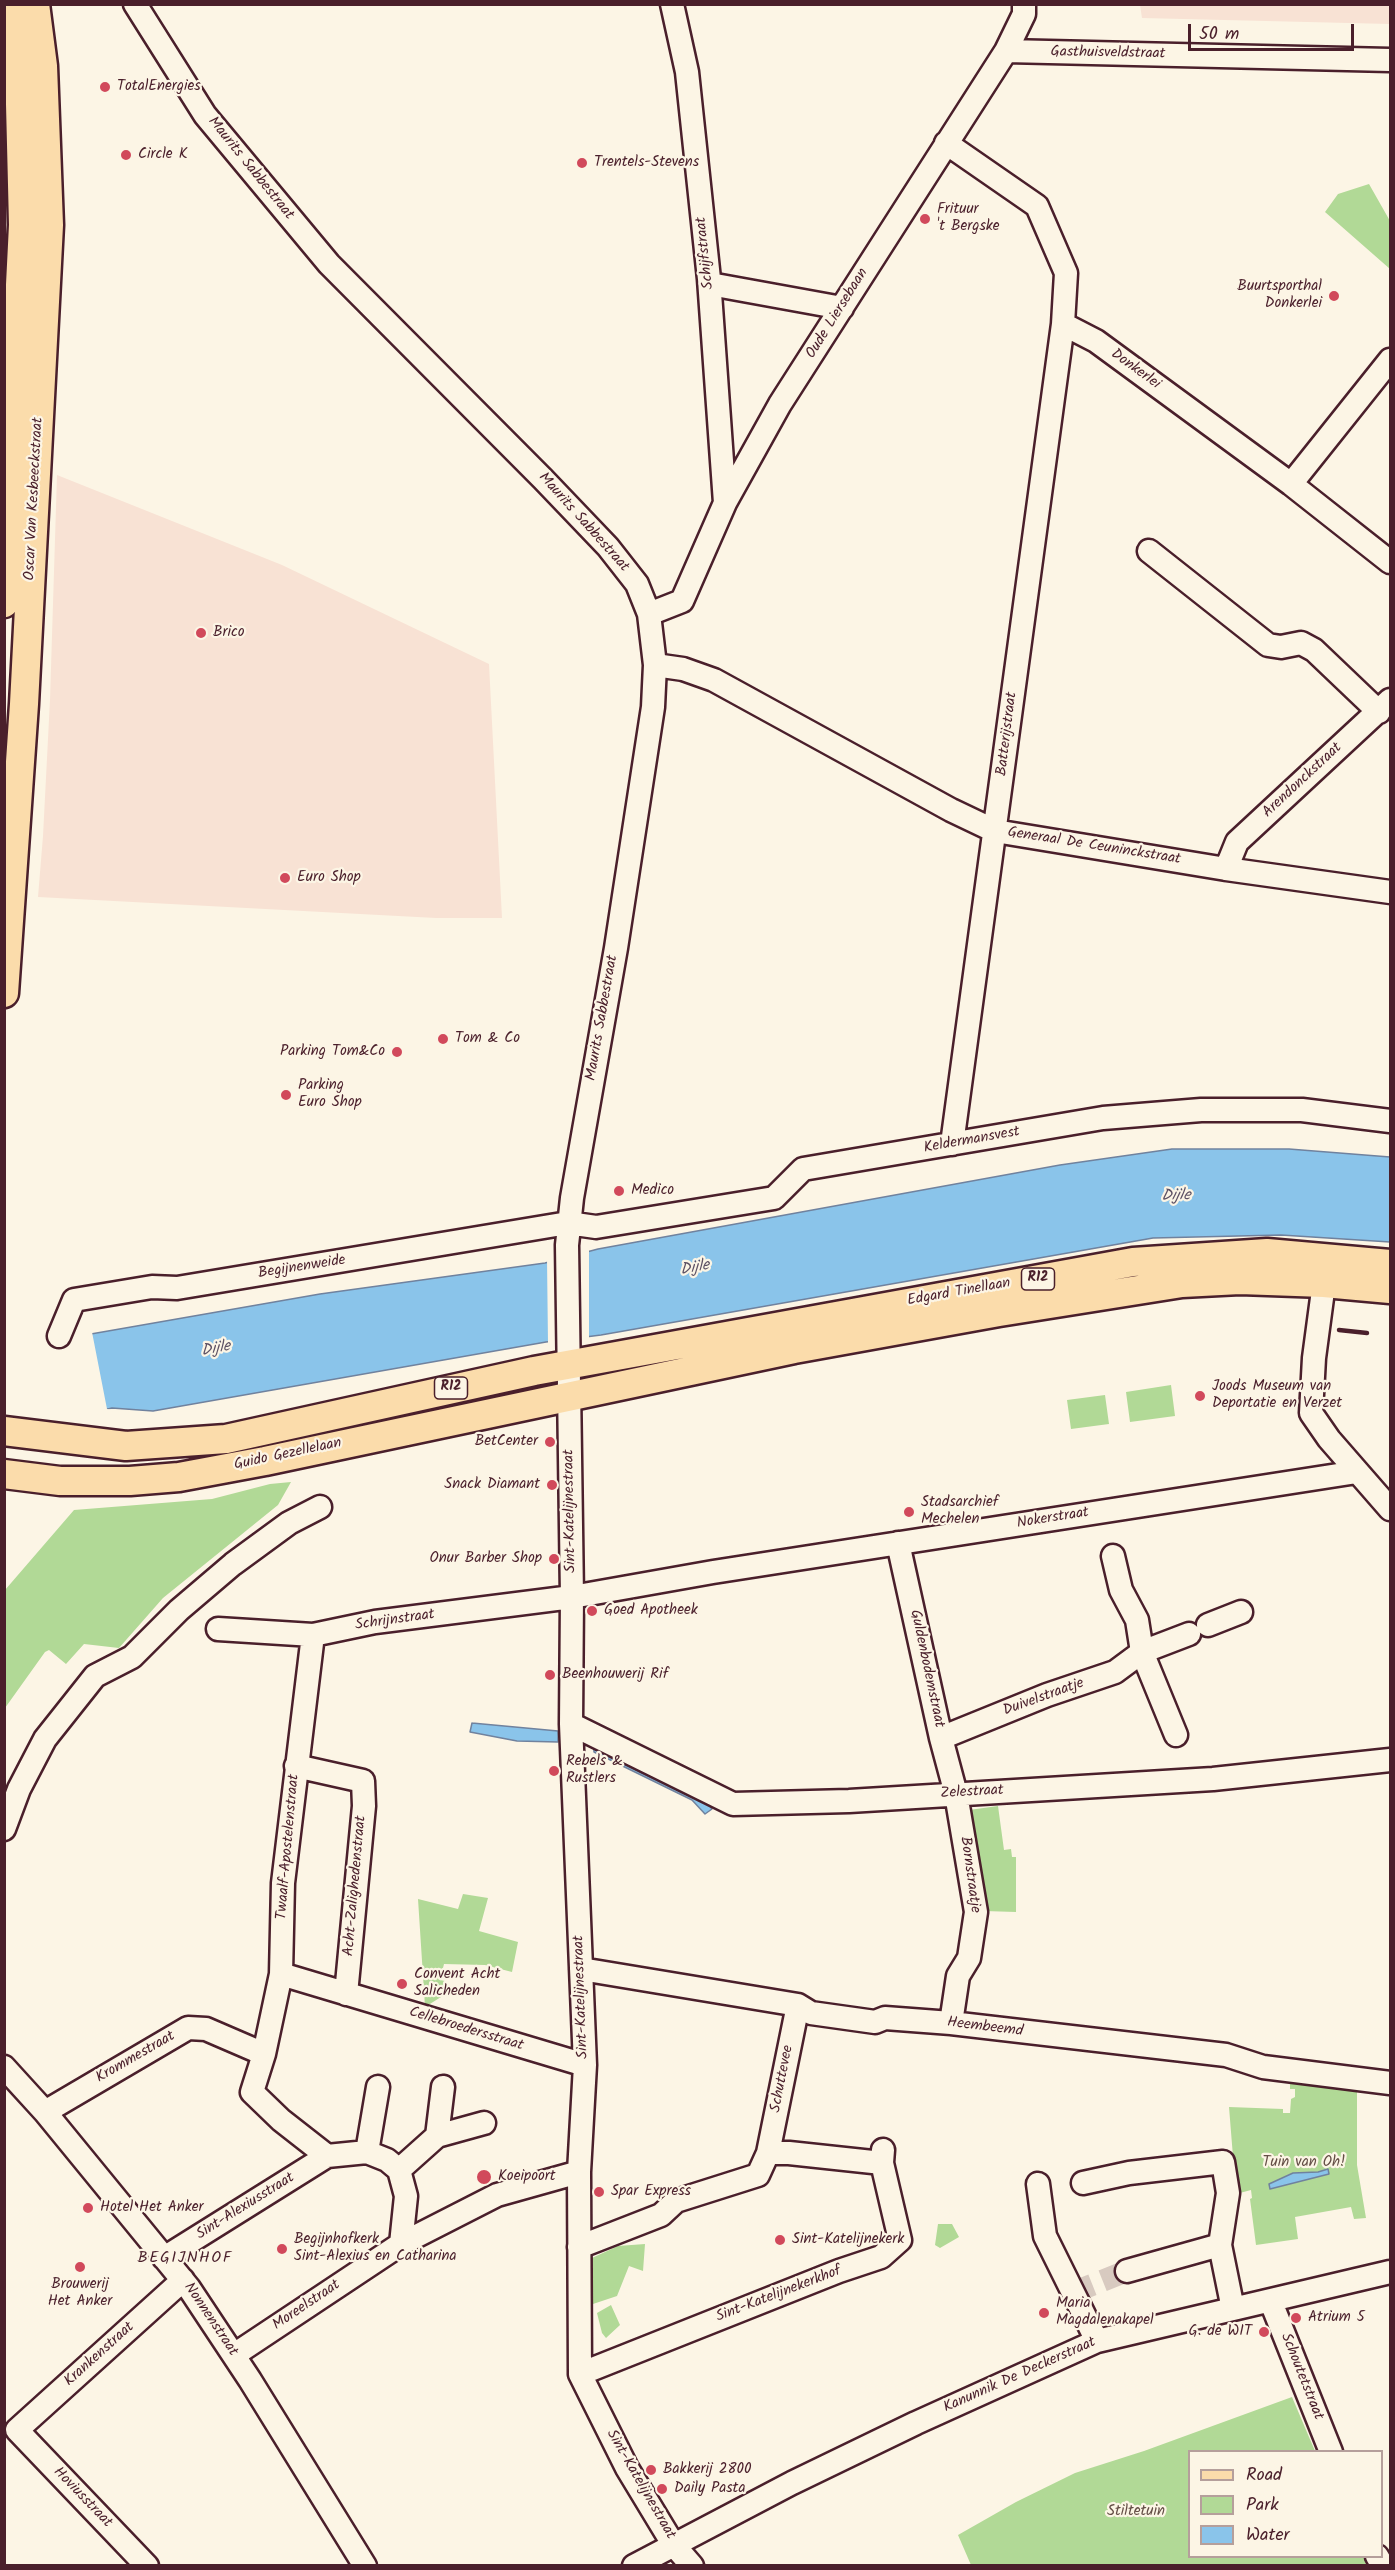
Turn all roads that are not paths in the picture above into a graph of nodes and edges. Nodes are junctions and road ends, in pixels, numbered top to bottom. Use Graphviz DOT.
graph roads {
  1 [pos="12,4"];
  2 [pos="35,4"];
  3 [pos="135,4"];
  4 [pos="672,4"];
  5 [pos="1024,4"];
  6 [pos="1006,51"];
  7 [pos="1390,60"];
  8 [pos="946,143"];
  9 [pos="25,226"];
  10 [pos="710,284"];
  11 [pos="842,308"];
  12 [pos="1064,324"];
  13 [pos="1390,360"];
  14 [pos="1291,484"];
  15 [pos="725,503"];
  16 [pos="1149,551"];
  17 [pos="1390,562"];
  18 [pos="4,603"];
  19 [pos="649,614"];
  20 [pos="655,665"];
  21 [pos="1385,706"];
  22 [pos="995,831"];
  23 [pos="1226,869"];
  24 [pos="1390,892"];
  25 [pos="4,993"];
  26 [pos="1390,1121"];
  27 [pos="952,1144"];
  28 [pos="567,1234"];
  29 [pos="1312,1256"];
  30 [pos="1390,1264"];
  31 [pos="1324,1283"];
  32 [pos="1390,1290"];
  33 [pos="59,1336"];
  34 [pos="567,1353"];
  35 [pos="568,1396"];
  36 [pos="18,1433"];
  37 [pos="1357,1472"];
  38 [pos="4,1474"];
  39 [pos="320,1507"];
  40 [pos="1390,1509"];
  41 [pos="898,1543"];
  42 [pos="1113,1556"];
  43 [pos="572,1597"];
  44 [pos="1241,1612"];
  45 [pos="219,1629"];
  46 [pos="313,1635"];
  47 [pos="1142,1652"];
  48 [pos="571,1724"];
  49 [pos="1176,1735"];
  50 [pos="942,1737"];
  51 [pos="1390,1760"];
  52 [pos="296,1766"];
  53 [pos="957,1794"];
  54 [pos="4,1829"];
  55 [pos="581,1969"];
  56 [pos="282,1974"];
  57 [pos="346,1994"];
  58 [pos="798,2005"];
  59 [pos="951,2024"];
  60 [pos="264,2054"];
  61 [pos="585,2065"];
  62 [pos="4,2067"];
  63 [pos="1390,2083"];
  64 [pos="378,2087"];
  65 [pos="444,2087"];
  66 [pos="45,2112"];
  67 [pos="484,2122"];
  68 [pos="437,2136"];
  69 [pos="367,2152"];
  70 [pos="768,2153"];
  71 [pos="327,2156"];
  72 [pos="399,2170"];
  73 [pos="579,2172"];
  74 [pos="1083,2183"];
  75 [pos="1038,2184"];
  76 [pos="401,2244"];
  77 [pos="1220,2245"];
  78 [pos="579,2247"];
  79 [pos="164,2258"];
  80 [pos="1127,2271"];
  81 [pos="1390,2272"];
  82 [pos="183,2280"];
  83 [pos="1271,2302"];
  84 [pos="1233,2309"];
  85 [pos="1097,2341"];
  86 [pos="234,2355"];
  87 [pos="580,2374"];
  88 [pos="17,2430"];
  89 [pos="1331,2450"];
  90 [pos="673,2544"];
  91 [pos="147,2565"];
  92 [pos="365,2565"];
  93 [pos="634,2565"];
  94 [pos="692,2565"];
  1 -- 9 [label="main road, Oscar Van Kesbeeckstraat"];
  2 -- 9 [label="main road, Oscar Van Kesbeeckstraat"];
  3 -- 19 [label="street, Maurits Sabbestraat"];
  4 -- 10 [label="street, Schijfstraat"];
  5 -- 6 [label="street, Oude Liersebaan"];
  6 -- 7 [label="street, Gasthuisveldstraat"];
  6 -- 8 [label="street, Oude Liersebaan"];
  8 -- 11 [label="street, Oude Liersebaan"];
  8 -- 12 [label="street"];
  9 -- 18 [label="main road, Oscar Van Kesbeeckstraat"];
  9 -- 25 [label="main road, Oscar Van Kesbeeckstraat"];
  10 -- 11 [label="street"];
  10 -- 15 [label="street, Schijfstraat"];
  11 -- 15 [label="street, Oude Liersebaan"];
  12 -- 14 [label="street, Donkerlei"];
  12 -- 22 [label="street, Batterijstraat"];
  13 -- 14 [label="street"];
  14 -- 17 [label="street, Donkerlei"];
  15 -- 19 [label="street, Oude Liersebaan"];
  16 -- 21 [label="street"];
  19 -- 20 [label="street, Maurits Sabbestraat"];
  20 -- 22 [label="street, Generaal De Ceuninckstraat"];
  20 -- 28 [label="street, Maurits Sabbestraat"];
  21 -- 23 [label="street, Arendonckstraat"];
  22 -- 23 [label="street, Generaal De Ceuninckstraat"];
  22 -- 27 [label="street, Batterijstraat"];
  23 -- 24 [label="street, Generaal De Ceuninckstraat"];
  26 -- 27 [label="street, Keldermansvest"];
  27 -- 28 [label="street, Keldermansvest"];
  28 -- 33 [label="street, Begijnenweide"];
  28 -- 34 [label="street, Maurits Sabbestraat"];
  29 -- 30 [label="main road, Edgard Tinellaan / R12"];
  29 -- 31 [label="street"];
  29 -- 34 [label="main road, Edgard Tinellaan / R12"];
  31 -- 32 [label="main road, Edgard Tinellaan / R12"];
  31 -- 35 [label="main road, Edgard Tinellaan / R12"];
  31 -- 37 [label="street"];
  34 -- 35 [label="street, Maurits Sabbestraat"];
  34 -- 36 [label="main road, Guido Gezellelaan / R12"];
  35 -- 38 [label="main road, Guido Gezellelaan / R12"];
  35 -- 43 [label="street, Sint-Katelijnestraat"];
  37 -- 40 [label="street"];
  37 -- 41 [label="street, Nokerstraat"];
  39 -- 54 [label="street"];
  41 -- 43 [label="street, Nokerstraat"];
  41 -- 50 [label="street, Guldenbodemstraat"];
  42 -- 47 [label="street"];
  43 -- 46 [label="street, Schrijnstraat"];
  43 -- 48 [label="street, Sint-Katelijnestraat"];
  44 -- 47 [label="street, Duivelstraatje"];
  45 -- 46 [label="street, Schrijnstraat"];
  46 -- 52 [label="street, Twaalf-Apostelenstraat"];
  47 -- 49 [label="street"];
  47 -- 50 [label="street, Duivelstraatje"];
  48 -- 53 [label="street, Zelestraat"];
  48 -- 55 [label="street, Sint-Katelijnestraat"];
  50 -- 53 [label="street, Guldenbodemstraat"];
  51 -- 53 [label="street, Zelestraat"];
  52 -- 56 [label="street, Twaalf-Apostelenstraat"];
  52 -- 57 [label="street, Acht-Zalighedenstraat"];
  53 -- 59 [label="street, Bornstraatje"];
  55 -- 58 [label="street, Heembeemd"];
  55 -- 61 [label="street, Sint-Katelijnestraat"];
  56 -- 57 [label="street"];
  56 -- 60 [label="street, Twaalf-Apostelenstraat"];
  57 -- 61 [label="street, Cellebroedersstraat"];
  58 -- 59 [label="street, Heembeemd"];
  58 -- 70 [label="street, Schuttevee"];
  59 -- 63 [label="street, Heembeemd"];
  60 -- 66 [label="street, Krommestraat"];
  60 -- 71 [label="street, Twaalf-Apostelenstraat"];
  61 -- 73 [label="street, Sint-Katelijnestraat"];
  62 -- 66 [label="street, Nonnenstraat"];
  64 -- 69 [label="street"];
  65 -- 68 [label="street"];
  66 -- 79 [label="street, Nonnenstraat"];
  67 -- 68 [label="street"];
  68 -- 72 [label="street"];
  69 -- 71 [label="street"];
  69 -- 72 [label="street"];
  70 -- 78 [label="street"];
  70 -- 87 [label="street, Sint-Katelijnekerkhof"];
  71 -- 79 [label="street, Sint-Alexiusstraat"];
  72 -- 76 [label="street"];
  73 -- 76 [label="street, Moreelstraat"];
  73 -- 78 [label="street, Sint-Katelijnestraat"];
  74 -- 77 [label="street"];
  75 -- 85 [label="street"];
  76 -- 86 [label="street, Moreelstraat"];
  77 -- 80 [label="street"];
  77 -- 84 [label="street"];
  78 -- 87 [label="street, Sint-Katelijnestraat"];
  79 -- 82 [label="street, Nonnenstraat"];
  81 -- 83 [label="street, Kanunnik De Deckerstraat"];
  82 -- 86 [label="street, Nonnenstraat"];
  82 -- 88 [label="street, Krankenstraat"];
  83 -- 84 [label="street, Kanunnik De Deckerstraat"];
  83 -- 89 [label="street, Schoutetstraat"];
  84 -- 85 [label="street, Kanunnik De Deckerstraat"];
  85 -- 90 [label="street, Kanunnik De Deckerstraat"];
  86 -- 92 [label="street, Nonnenstraat"];
  87 -- 90 [label="street, Sint-Katelijnestraat"];
  88 -- 91 [label="street, Hoviusstraat"];
  90 -- 93 [label="street, Kanunnik De Deckerstraat"];
  90 -- 94 [label="street, Sint-Katelijnestraat"];
}
